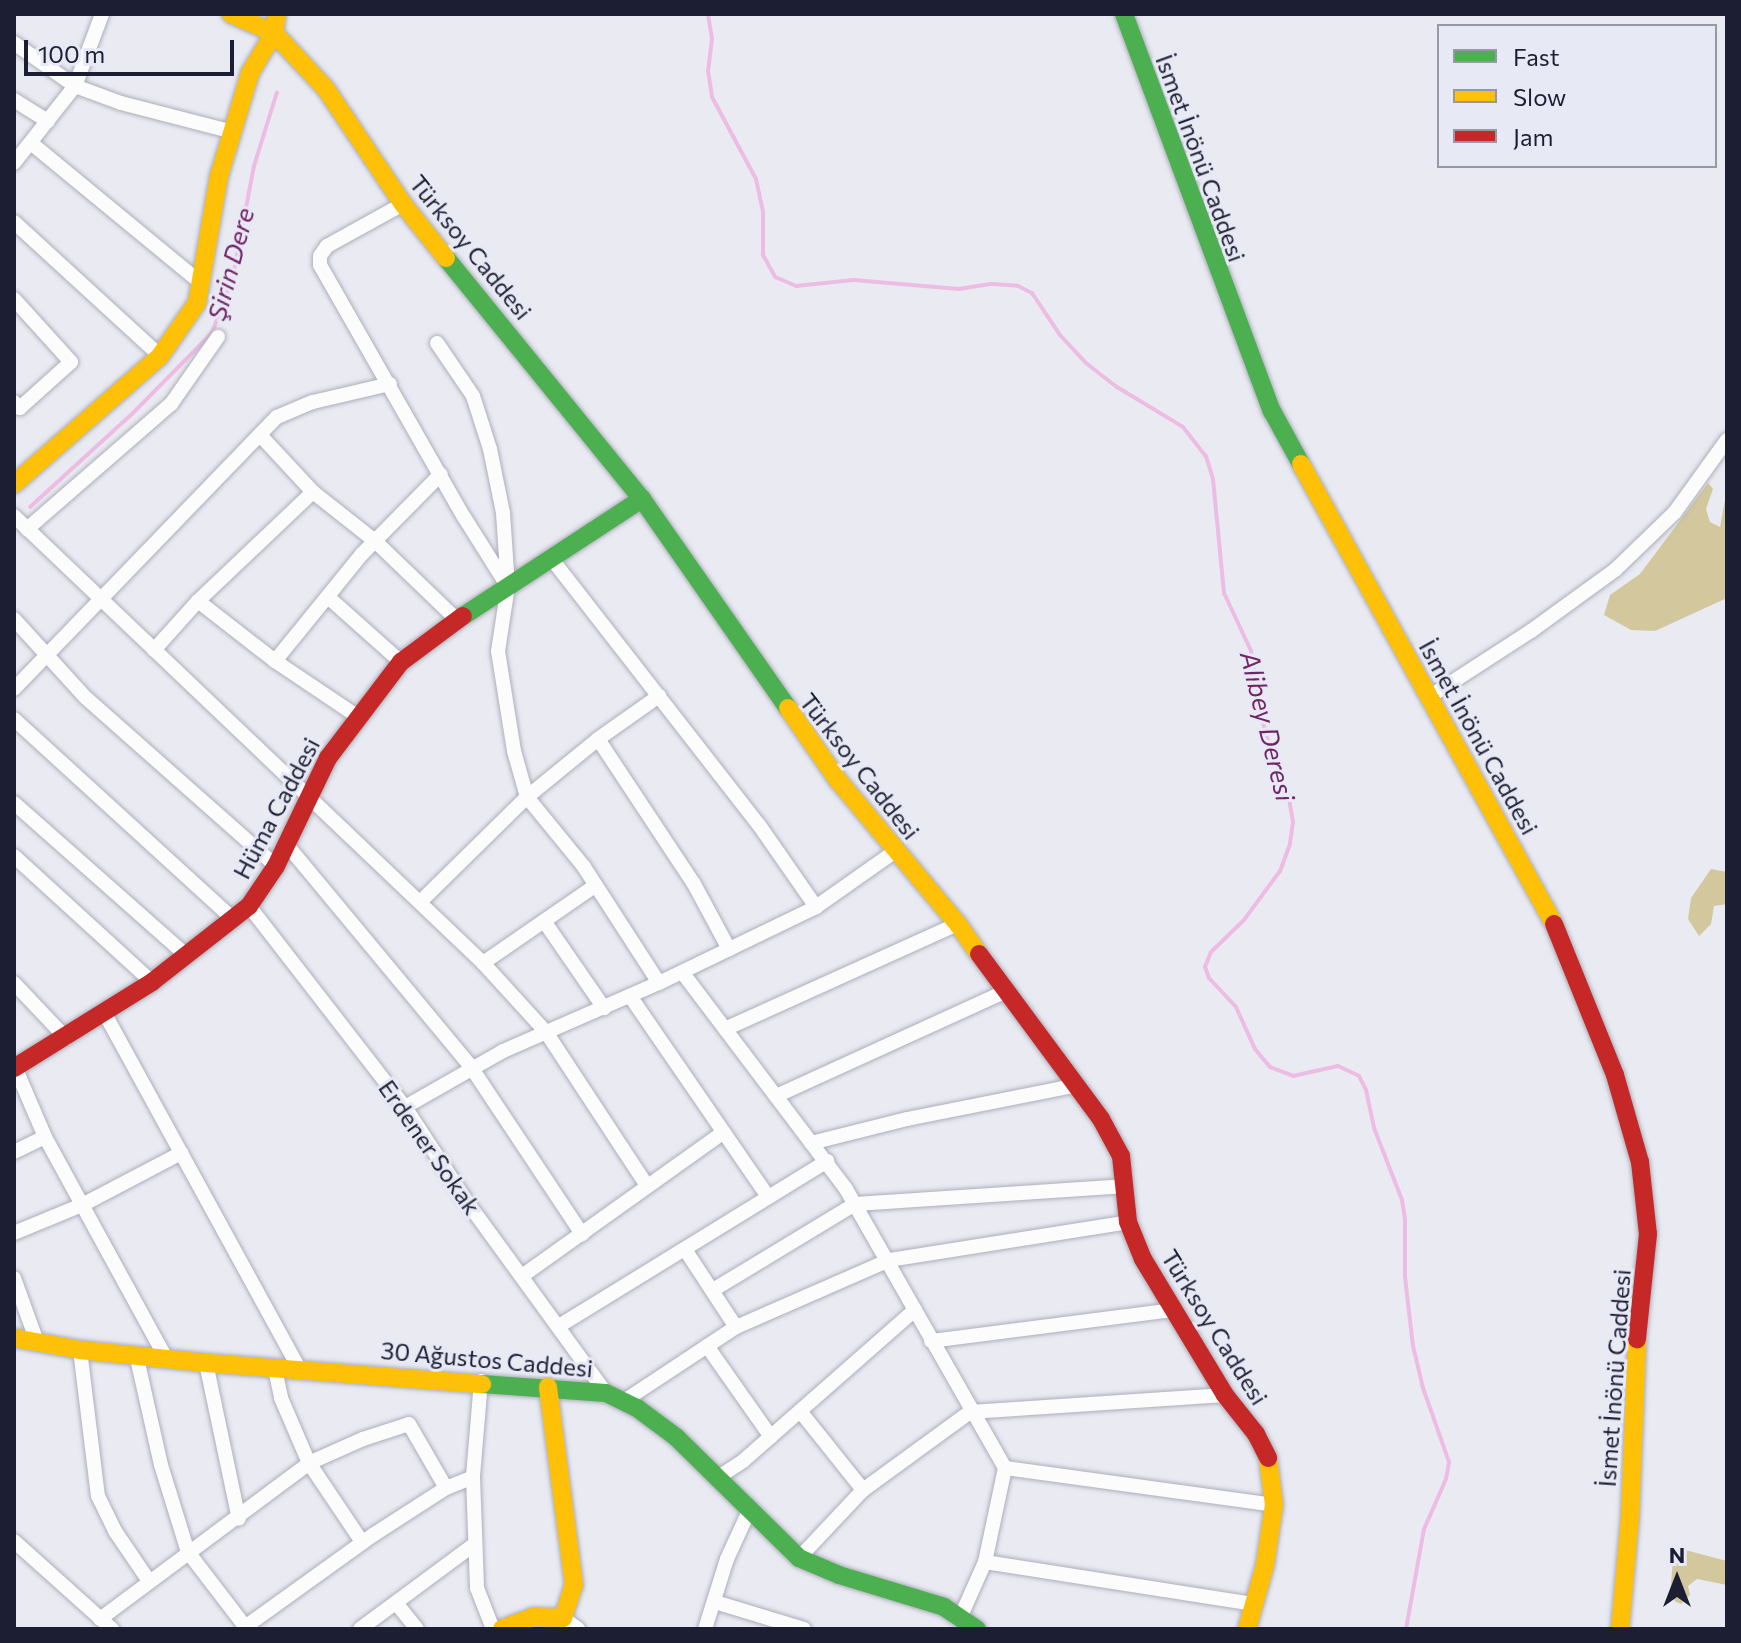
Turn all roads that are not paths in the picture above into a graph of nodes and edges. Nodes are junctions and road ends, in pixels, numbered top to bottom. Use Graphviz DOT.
graph roads {
  1 [pos="102,14"];
  2 [pos="231,14"];
  3 [pos="1124,14"];
  4 [pos="276,23"];
  5 [pos="14,43"];
  6 [pos="75,86"];
  7 [pos="14,100"];
  8 [pos="48,121"];
  9 [pos="233,132"];
  10 [pos="31,143"];
  11 [pos="14,163"];
  12 [pos="403,204"];
  13 [pos="14,222"];
  14 [pos="202,284"];
  15 [pos="14,299"];
  16 [pos="218,337"];
  17 [pos="437,343"];
  18 [pos="160,356"];
  19 [pos="390,384"];
  20 [pos="14,402"];
  21 [pos="260,435"];
  22 [pos="1727,440"];
  23 [pos="441,474"];
  24 [pos="14,484"];
  25 [pos="313,492"];
  26 [pos="642,499"];
  27 [pos="14,516"];
  28 [pos="27,529"];
  29 [pos="375,541"];
  30 [pos="551,558"];
  31 [pos="508,586"];
  32 [pos="328,597"];
  33 [pos="100,599"];
  34 [pos="198,601"];
  35 [pos="14,619"];
  36 [pos="457,620"];
  37 [pos="154,650"];
  38 [pos="48,654"];
  39 [pos="275,661"];
  40 [pos="401,662"];
  41 [pos="14,689"];
  42 [pos="659,696"];
  43 [pos="1429,697"];
  44 [pos="357,716"];
  45 [pos="14,719"];
  46 [pos="598,739"];
  47 [pos="308,795"];
  48 [pos="527,797"];
  49 [pos="14,803"];
  50 [pos="287,845"];
  51 [pos="894,852"];
  52 [pos="14,856"];
  53 [pos="276,866"];
  54 [pos="596,885"];
  55 [pos="420,902"];
  56 [pos="249,906"];
  57 [pos="816,907"];
  58 [pos="233,919"];
  59 [pos="544,921"];
  60 [pos="958,924"];
  61 [pos="729,949"];
  62 [pos="187,956"];
  63 [pos="483,963"];
  64 [pos="682,972"];
  65 [pos="152,982"];
  66 [pos="14,983"];
  67 [pos="659,983"];
  68 [pos="1004,992"];
  69 [pos="630,996"];
  70 [pos="604,1008"];
  71 [pos="105,1014"];
  72 [pos="725,1029"];
  73 [pos="546,1032"];
  74 [pos="66,1038"];
  75 [pos="14,1067"];
  76 [pos="471,1067"];
  77 [pos="1074,1086"];
  78 [pos="776,1096"];
  79 [pos="405,1107"];
  80 [pos="721,1134"];
  81 [pos="45,1137"];
  82 [pos="811,1143"];
  83 [pos="14,1152"];
  84 [pos="181,1153"];
  85 [pos="827,1161"];
  86 [pos="647,1186"];
  87 [pos="1123,1186"];
  88 [pos="768,1197"];
  89 [pos="84,1204"];
  90 [pos="855,1204"];
  91 [pos="1128,1222"];
  92 [pos="14,1233"];
  93 [pos="582,1234"];
  94 [pos="686,1251"];
  95 [pos="889,1260"];
  96 [pos="522,1276"];
  97 [pos="14,1278"];
  98 [pos="713,1290"];
  99 [pos="915,1310"];
  100 [pos="1173,1310"];
  101 [pos="559,1326"];
  102 [pos="736,1327"];
  103 [pos="14,1338"];
  104 [pos="931,1341"];
  105 [pos="37,1342"];
  106 [pos="707,1346"];
  107 [pos="80,1350"];
  108 [pos="136,1354"];
  109 [pos="166,1358"];
  110 [pos="206,1363"];
  111 [pos="275,1369"];
  112 [pos="300,1370"];
  113 [pos="481,1381"];
  114 [pos="548,1387"];
  115 [pos="606,1393"];
  116 [pos="1225,1395"];
  117 [pos="624,1401"];
  118 [pos="800,1411"];
  119 [pos="970,1412"];
  120 [pos="771,1437"];
  121 [pos="309,1463"];
  122 [pos="1005,1468"];
  123 [pos="473,1477"];
  124 [pos="717,1478"];
  125 [pos="446,1488"];
  126 [pos="863,1490"];
  127 [pos="1274,1505"];
  128 [pos="749,1511"];
  129 [pos="1630,1517"];
  130 [pos="239,1519"];
  131 [pos="14,1541"];
  132 [pos="362,1542"];
  133 [pos="475,1544"];
  134 [pos="188,1552"];
  135 [pos="799,1558"];
  136 [pos="985,1562"];
  137 [pos="149,1581"];
  138 [pos="715,1602"];
  139 [pos="396,1603"];
  140 [pos="1253,1604"];
  141 [pos="961,1616"];
  142 [pos="106,1624"];
  143 [pos="570,1624"];
  144 [pos="246,1628"];
  145 [pos="360,1629"];
  146 [pos="417,1629"];
  147 [pos="493,1629"];
  148 [pos="502,1629"];
  149 [pos="705,1629"];
  150 [pos="804,1629"];
  151 [pos="977,1629"];
  152 [pos="1247,1629"];
  153 [pos="1620,1629"];
  154 [pos="1633,1629"];
  1 -- 6 [label="street"];
  2 -- 4 [label="main road, Türksoy Caddesi"];
  3 -- 43 [label="main road, İsmet İnönü Caddesi"];
  4 -- 9 [label="main road"];
  4 -- 12 [label="main road, Türksoy Caddesi"];
  5 -- 6 [label="street"];
  6 -- 8 [label="street"];
  6 -- 9 [label="street"];
  7 -- 8 [label="street"];
  8 -- 10 [label="street"];
  9 -- 14 [label="main road"];
  10 -- 11 [label="street"];
  10 -- 14 [label="street"];
  12 -- 19 [label="street"];
  12 -- 26 [label="main road, Türksoy Caddesi"];
  13 -- 18 [label="street"];
  14 -- 18 [label="main road"];
  15 -- 20 [label="street"];
  16 -- 28 [label="street"];
  17 -- 31 [label="street"];
  18 -- 24 [label="main road"];
  19 -- 21 [label="street"];
  19 -- 23 [label="street"];
  21 -- 25 [label="street"];
  21 -- 33 [label="street"];
  22 -- 43 [label="street"];
  23 -- 29 [label="street"];
  23 -- 31 [label="street"];
  25 -- 29 [label="street"];
  25 -- 34 [label="street"];
  26 -- 30 [label="main road, Hüma Caddesi"];
  26 -- 51 [label="main road, Türksoy Caddesi"];
  27 -- 28 [label="street"];
  28 -- 33 [label="street"];
  29 -- 32 [label="street"];
  29 -- 36 [label="street"];
  30 -- 31 [label="main road, Hüma Caddesi"];
  30 -- 42 [label="street"];
  31 -- 36 [label="main road, Hüma Caddesi"];
  31 -- 48 [label="street"];
  32 -- 39 [label="street"];
  32 -- 40 [label="street"];
  33 -- 37 [label="street"];
  33 -- 38 [label="street"];
  34 -- 37 [label="street"];
  34 -- 39 [label="street"];
  35 -- 38 [label="street"];
  36 -- 40 [label="main road, Hüma Caddesi"];
  37 -- 47 [label="street"];
  38 -- 41 [label="street"];
  38 -- 53 [label="street"];
  39 -- 44 [label="street"];
  40 -- 44 [label="main road, Hüma Caddesi"];
  42 -- 46 [label="street"];
  42 -- 57 [label="street"];
  43 -- 129 [label="main road, İsmet İnönü Caddesi"];
  44 -- 47 [label="main road, Hüma Caddesi"];
  45 -- 58 [label="street"];
  46 -- 48 [label="street"];
  46 -- 61 [label="street"];
  47 -- 50 [label="main road, Hüma Caddesi"];
  47 -- 55 [label="street"];
  48 -- 54 [label="street"];
  48 -- 55 [label="street"];
  49 -- 62 [label="street"];
  50 -- 53 [label="main road, Hüma Caddesi"];
  50 -- 76 [label="street"];
  51 -- 57 [label="street"];
  51 -- 60 [label="main road, Türksoy Caddesi"];
  52 -- 65 [label="street"];
  53 -- 56 [label="main road, Hüma Caddesi"];
  54 -- 59 [label="street"];
  54 -- 67 [label="street"];
  55 -- 63 [label="street"];
  56 -- 58 [label="main road, Hüma Caddesi"];
  56 -- 79 [label="street, Erdener Sokak"];
  57 -- 61 [label="street"];
  58 -- 62 [label="main road, Hüma Caddesi"];
  59 -- 63 [label="street"];
  59 -- 70 [label="street"];
  60 -- 68 [label="main road, Türksoy Caddesi"];
  60 -- 72 [label="street"];
  61 -- 64 [label="street"];
  62 -- 65 [label="main road, Hüma Caddesi"];
  63 -- 73 [label="street"];
  64 -- 67 [label="street"];
  64 -- 72 [label="street"];
  65 -- 71 [label="main road, Hüma Caddesi"];
  66 -- 74 [label="street"];
  67 -- 69 [label="street"];
  68 -- 77 [label="main road, Türksoy Caddesi"];
  68 -- 78 [label="street"];
  69 -- 70 [label="street"];
  69 -- 80 [label="street"];
  70 -- 73 [label="street"];
  71 -- 74 [label="main road, Hüma Caddesi"];
  71 -- 84 [label="street"];
  72 -- 78 [label="street"];
  73 -- 76 [label="street"];
  73 -- 86 [label="street"];
  74 -- 75 [label="main road, Hüma Caddesi"];
  75 -- 81 [label="street"];
  76 -- 79 [label="street"];
  76 -- 93 [label="street"];
  77 -- 82 [label="street"];
  77 -- 87 [label="main road, Türksoy Caddesi"];
  78 -- 82 [label="street"];
  79 -- 96 [label="street, Erdener Sokak"];
  80 -- 86 [label="street"];
  80 -- 88 [label="street"];
  81 -- 83 [label="street"];
  81 -- 89 [label="street"];
  82 -- 85 [label="street"];
  84 -- 89 [label="street"];
  84 -- 112 [label="street"];
  85 -- 88 [label="street"];
  85 -- 90 [label="street"];
  86 -- 93 [label="street"];
  87 -- 90 [label="street"];
  87 -- 91 [label="main road, Türksoy Caddesi"];
  88 -- 94 [label="street"];
  89 -- 92 [label="street"];
  89 -- 109 [label="street"];
  90 -- 95 [label="street"];
  90 -- 98 [label="street"];
  91 -- 95 [label="street"];
  91 -- 100 [label="main road, Türksoy Caddesi"];
  93 -- 96 [label="street"];
  94 -- 98 [label="street"];
  94 -- 101 [label="street"];
  95 -- 99 [label="street"];
  95 -- 102 [label="street"];
  96 -- 101 [label="street, Erdener Sokak"];
  97 -- 105 [label="street"];
  98 -- 102 [label="street"];
  99 -- 104 [label="street"];
  99 -- 118 [label="street"];
  100 -- 104 [label="street"];
  100 -- 116 [label="main road, Türksoy Caddesi"];
  101 -- 115 [label="street, Erdener Sokak"];
  102 -- 106 [label="street"];
  103 -- 105 [label="main road, 30 Ağustos Caddesi"];
  104 -- 119 [label="street"];
  105 -- 107 [label="main road, 30 Ağustos Caddesi"];
  106 -- 117 [label="street"];
  106 -- 120 [label="street"];
  107 -- 108 [label="main road, 30 Ağustos Caddesi"];
  107 -- 137 [label="street"];
  108 -- 109 [label="main road, 30 Ağustos Caddesi"];
  108 -- 134 [label="street"];
  109 -- 110 [label="main road, 30 Ağustos Caddesi"];
  110 -- 111 [label="main road, 30 Ağustos Caddesi"];
  110 -- 130 [label="street"];
  111 -- 112 [label="main road, 30 Ağustos Caddesi"];
  111 -- 121 [label="street"];
  112 -- 113 [label="main road, 30 Ağustos Caddesi"];
  113 -- 114 [label="main road, 30 Ağustos Caddesi"];
  113 -- 123 [label="street"];
  114 -- 115 [label="main road, 30 Ağustos Caddesi"];
  114 -- 143 [label="main road"];
  115 -- 117 [label="main road, 30 Ağustos Caddesi"];
  116 -- 119 [label="street"];
  116 -- 127 [label="main road, Türksoy Caddesi"];
  117 -- 124 [label="main road, 30 Ağustos Caddesi"];
  118 -- 120 [label="street"];
  118 -- 126 [label="street"];
  119 -- 122 [label="street"];
  119 -- 126 [label="street"];
  120 -- 124 [label="street"];
  121 -- 125 [label="street"];
  121 -- 130 [label="street"];
  121 -- 132 [label="street"];
  122 -- 127 [label="street"];
  122 -- 136 [label="street"];
  123 -- 125 [label="street"];
  123 -- 133 [label="street"];
  124 -- 128 [label="main road, 30 Ağustos Caddesi"];
  125 -- 132 [label="street"];
  126 -- 135 [label="street"];
  127 -- 140 [label="main road, Türksoy Caddesi"];
  128 -- 135 [label="main road, 30 Ağustos Caddesi"];
  128 -- 138 [label="street"];
  129 -- 153 [label="main road"];
  129 -- 154 [label="main road"];
  130 -- 134 [label="street"];
  131 -- 142 [label="street"];
  132 -- 144 [label="street"];
  133 -- 139 [label="street"];
  133 -- 147 [label="street"];
  134 -- 137 [label="street"];
  134 -- 144 [label="street"];
  135 -- 141 [label="main road, 30 Ağustos Caddesi"];
  136 -- 140 [label="street"];
  136 -- 141 [label="street"];
  137 -- 142 [label="street"];
  138 -- 149 [label="street"];
  138 -- 150 [label="street"];
  139 -- 145 [label="street"];
  139 -- 146 [label="street"];
  140 -- 152 [label="main road, Türksoy Caddesi"];
  141 -- 151 [label="main road, 30 Ağustos Caddesi"];
  143 -- 148 [label="main road"];
}
